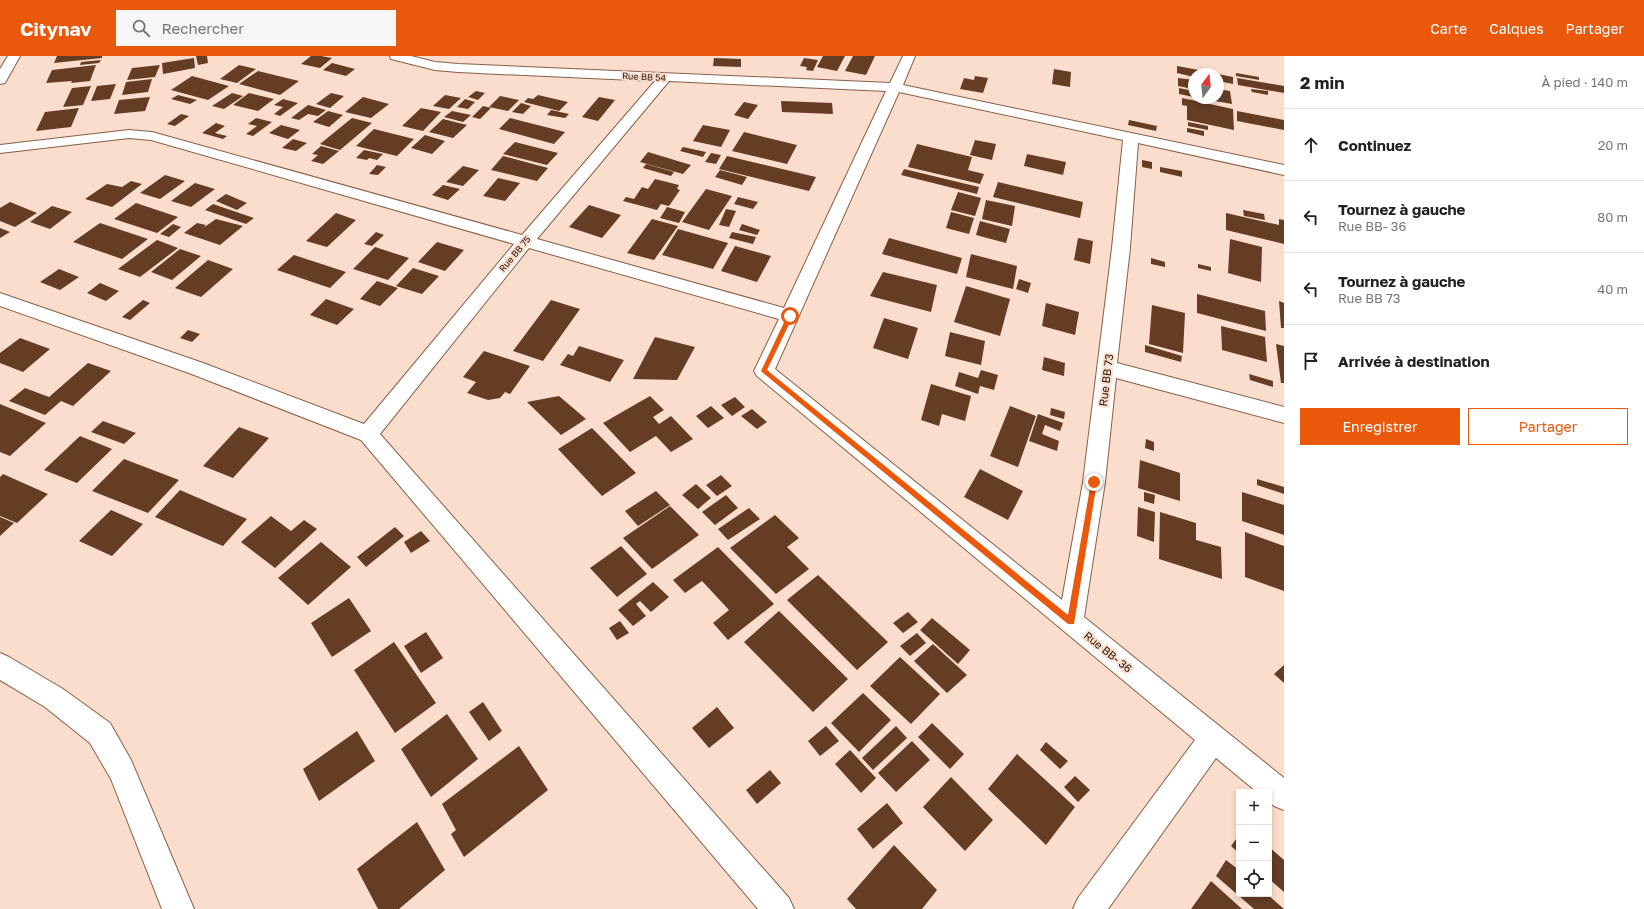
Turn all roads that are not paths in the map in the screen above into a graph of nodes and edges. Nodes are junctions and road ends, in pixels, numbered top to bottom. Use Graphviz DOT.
graph roads {
  1 [pos="14,56"];
  2 [pos="396,56"];
  3 [pos="909,56"];
  4 [pos="665,78"];
  5 [pos="0,80"];
  6 [pos="894,87"];
  7 [pos="1131,138"];
  8 [pos="0,149"];
  9 [pos="1284,170"];
  10 [pos="525,242"];
  11 [pos="0,299"];
  12 [pos="790,316"];
  13 [pos="1107,368"];
  14 [pos="1284,415"];
  15 [pos="368,434"];
  16 [pos="1071,622"];
  17 [pos="0,666"];
  18 [pos="1213,738"];
  19 [pos="1284,796"];
  20 [pos="178,909"];
  21 [pos="778,909"];
  22 [pos="1089,909"];
  1 -- 5 [label="street"];
  2 -- 4 [label="street, Rue BB 54"];
  3 -- 6 [label="street"];
  4 -- 6 [label="street, Rue BB 54"];
  4 -- 10 [label="street, Rue BB 75"];
  6 -- 7 [label="street, Rue BB 54"];
  6 -- 12 [label="street"];
  7 -- 9 [label="street, Rue BB 54"];
  7 -- 13 [label="street, Rue BB 73"];
  8 -- 10 [label="street"];
  10 -- 12 [label="street"];
  10 -- 15 [label="street, Rue BB 75"];
  11 -- 15 [label="street"];
  12 -- 16 [label="street, Rue BB- 36"];
  13 -- 14 [label="street"];
  13 -- 16 [label="street, Rue BB 73"];
  15 -- 21 [label="street"];
  16 -- 18 [label="street, Rue BB- 36"];
  17 -- 20 [label="street"];
  18 -- 19 [label="street, Rue BB- 36"];
  18 -- 22 [label="street"];
}
